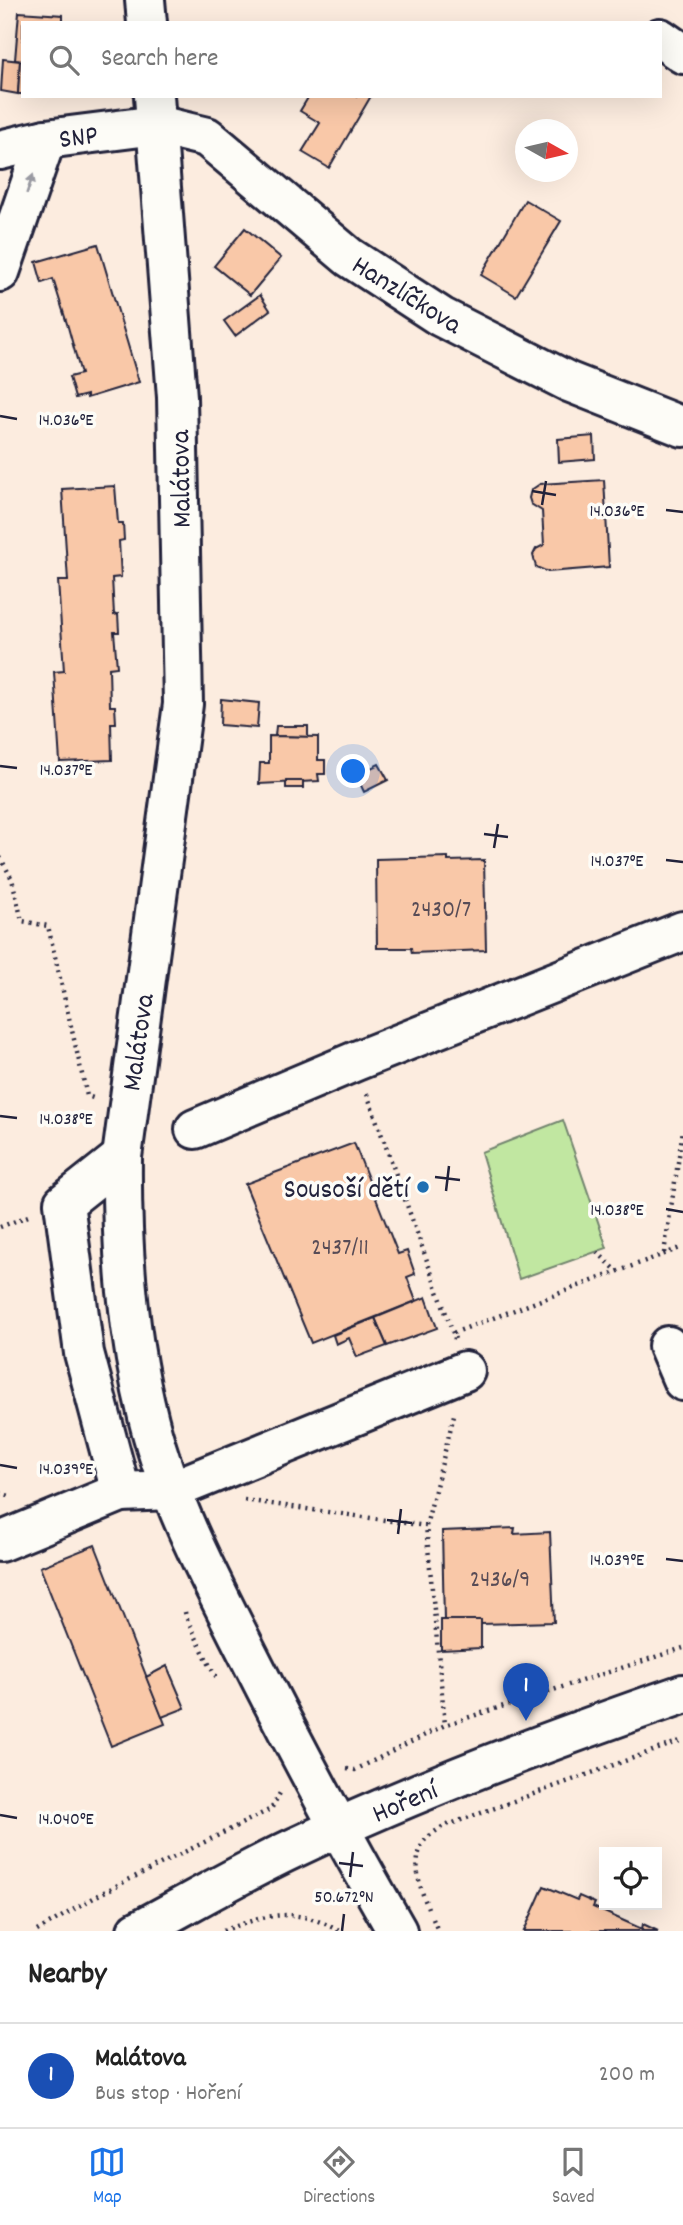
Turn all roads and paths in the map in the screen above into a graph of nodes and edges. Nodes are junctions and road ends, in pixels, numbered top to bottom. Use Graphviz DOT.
graph roads {
  1 [pos="145,0"];
  2 [pos="147,21"];
  3 [pos="662,38"];
  4 [pos="683,54"];
  5 [pos="156,111"];
  6 [pos="46,139"];
  7 [pos="0,150"];
  8 [pos="0,272"];
  9 [pos="683,427"];
  10 [pos="0,857"];
  11 [pos="683,931"];
  12 [pos="128,1107"];
  13 [pos="378,1124"];
  14 [pos="195,1129"];
  15 [pos="683,1130"];
  16 [pos="122,1157"];
  17 [pos="33,1215"];
  18 [pos="0,1227"];
  19 [pos="683,1247"];
  20 [pos="597,1252"];
  21 [pos="664,1254"];
  22 [pos="617,1271"];
  23 [pos="453,1333"];
  24 [pos="668,1346"];
  25 [pos="465,1371"];
  26 [pos="683,1381"];
  27 [pos="172,1490"];
  28 [pos="121,1492"];
  29 [pos="239,1499"];
  30 [pos="426,1526"];
  31 [pos="0,1542"];
  32 [pos="185,1606"];
  33 [pos="683,1648"];
  34 [pos="222,1681"];
  35 [pos="683,1695"];
  36 [pos="444,1725"];
  37 [pos="683,1740"];
  38 [pos="338,1768"];
  39 [pos="281,1787"];
  40 [pos="338,1828"];
  41 [pos="37,1931"];
  42 [pos="136,1931"];
  43 [pos="223,1931"];
  44 [pos="339,1931"];
  45 [pos="397,1931"];
  46 [pos="438,1931"];
  1 -- 2 [label="street"];
  3 -- 4 [label="street"];
  5 -- 6 [label="street, SNP"];
  5 -- 9 [label="street, Hanzlíčkova"];
  5 -- 12 [label="street, Malátova"];
  6 -- 7 [label="street, SNP"];
  8 -- 6 [label="street, one-way"];
  10 -- 12 [label="path"];
  11 -- 14 [label="street"];
  12 -- 16 [label="street, Malátova"];
  13 -- 23 [label="path"];
  15 -- 21 [label="path"];
  16 -- 27 [label="street, Malátova"];
  16 -- 28 [label="street"];
  17 -- 18 [label="path"];
  19 -- 21 [label="path"];
  20 -- 22 [label="path"];
  21 -- 22 [label="path"];
  22 -- 23 [label="path"];
  23 -- 25 [label="path"];
  24 -- 26 [label="street"];
  25 -- 27 [label="street"];
  25 -- 30 [label="path"];
  27 -- 28 [label="street"];
  27 -- 40 [label="street, Malátova"];
  28 -- 31 [label="street"];
  29 -- 30 [label="path"];
  30 -- 36 [label="path"];
  32 -- 34 [label="path"];
  33 -- 36 [label="path"];
  35 -- 40 [label="street, Hoření"];
  36 -- 38 [label="path"];
  37 -- 46 [label="path"];
  39 -- 41 [label="path"];
  40 -- 42 [label="street, Hoření"];
  40 -- 45 [label="street, Malátova"];
  43 -- 44 [label="path"];
}
